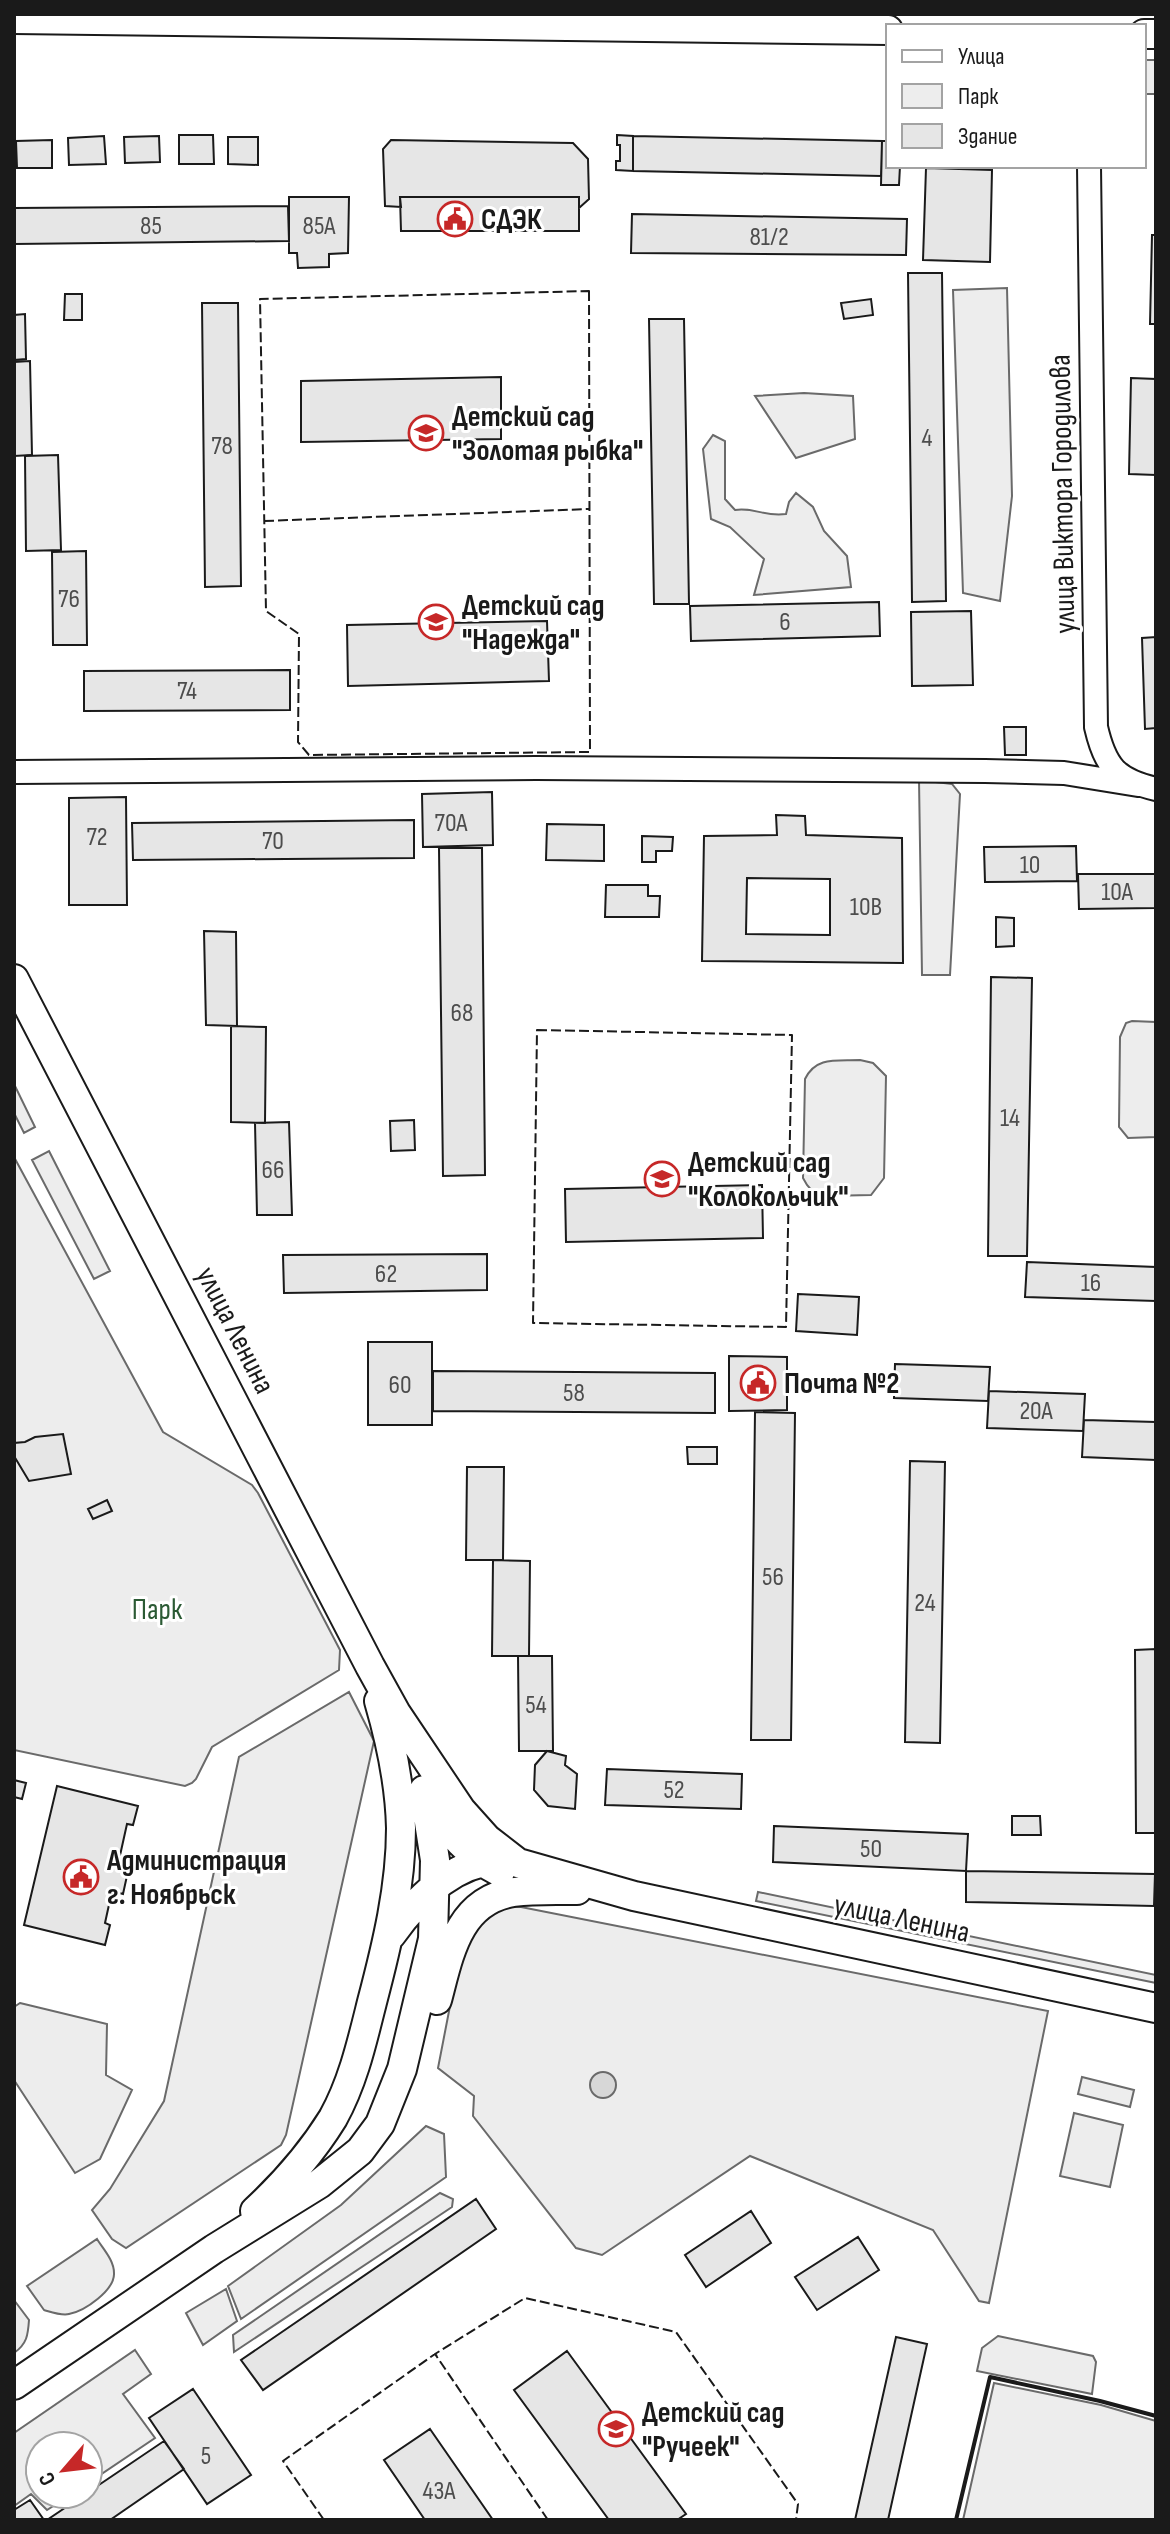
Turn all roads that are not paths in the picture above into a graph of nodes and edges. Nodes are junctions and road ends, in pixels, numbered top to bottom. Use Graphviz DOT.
graph roads {
  1 [pos="14,19"];
  2 [pos="886,30"];
  3 [pos="1089,168"];
  4 [pos="14,772"];
  5 [pos="1147,787"];
  6 [pos="14,979"];
  7 [pos="370,1666"];
  8 [pos="396,1713"];
  9 [pos="424,1790"];
  10 [pos="482,1861"];
  11 [pos="518,1863"];
  12 [pos="436,1886"];
  13 [pos="580,1890"];
  14 [pos="634,1896"];
  15 [pos="388,1939"];
  16 [pos="1156,2008"];
  17 [pos="380,2124"];
  18 [pos="214,2249"];
  19 [pos="14,2385"];
  1 -- 2 [label="main road"];
  3 -- 5 [label="street, улица Виктора Городилова"];
  4 -- 5 [label="street"];
  6 -- 7 [label="main road, улица Ленина"];
  7 -- 8 [label="main road, улица Ленина"];
  7 -- 15 [label="main road"];
  8 -- 9 [label="main road, улица Ленина"];
  8 -- 11 [label="main road, улица Ленина"];
  9 -- 10 [label="main road, улица Ленина"];
  9 -- 12 [label="main road"];
  10 -- 11 [label="main road"];
  10 -- 12 [label="main road"];
  10 -- 13 [label="main road, улица Ленина"];
  11 -- 14 [label="main road, улица Ленина"];
  12 -- 15 [label="main road"];
  12 -- 17 [label="main road"];
  13 -- 14 [label="main road, улица Ленина"];
  13 -- 17 [label="main road"];
  14 -- 16 [label="main road, улица Ленина"];
  15 -- 18 [label="main road"];
  17 -- 18 [label="main road"];
  18 -- 19 [label="main road"];
}
